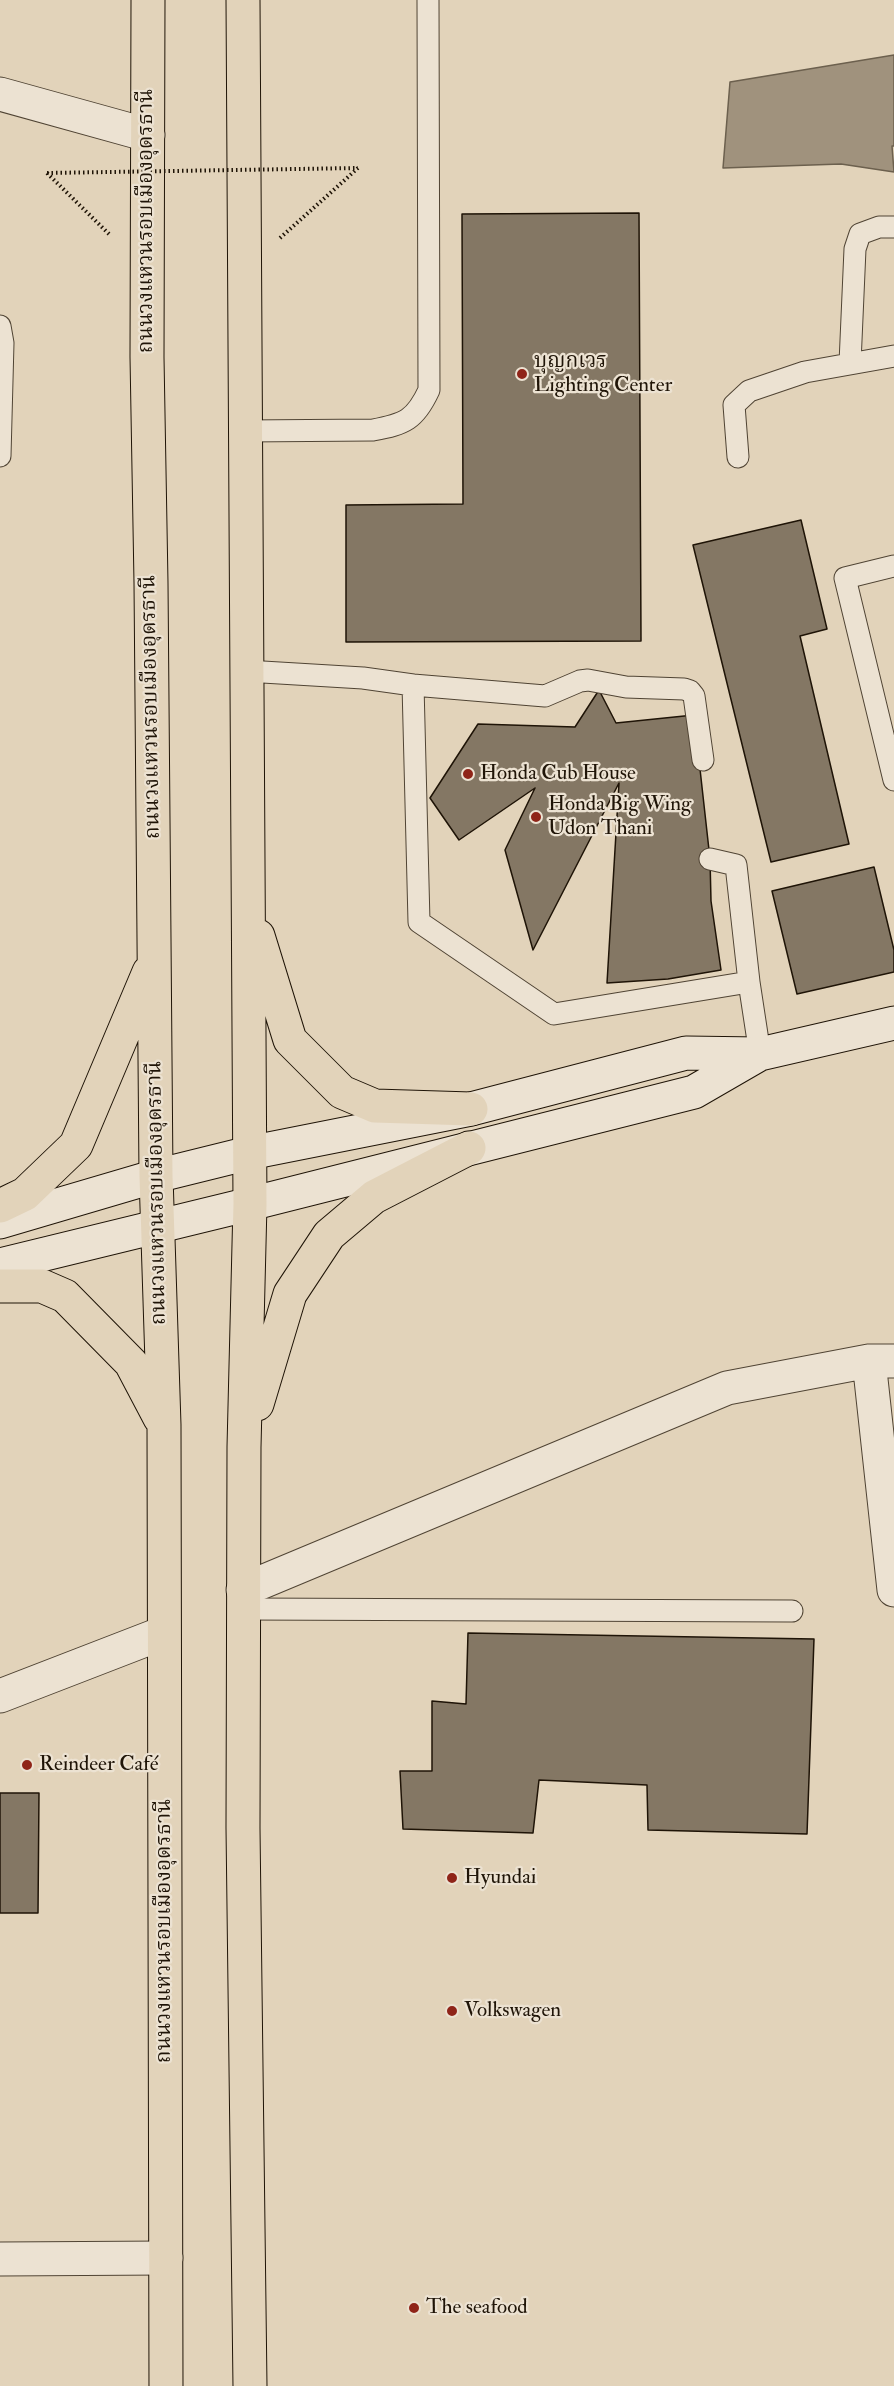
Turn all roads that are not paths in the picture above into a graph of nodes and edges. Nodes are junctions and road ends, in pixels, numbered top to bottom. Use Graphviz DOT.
graph roads {
  1 [pos="148,0"];
  2 [pos="243,0"];
  3 [pos="428,0"];
  4 [pos="0,94"];
  5 [pos="148,135"];
  6 [pos="894,226"];
  7 [pos="1,337"];
  8 [pos="894,356"];
  9 [pos="850,363"];
  10 [pos="244,431"];
  11 [pos="0,456"];
  12 [pos="738,457"];
  13 [pos="894,566"];
  14 [pos="246,670"];
  15 [pos="413,685"];
  16 [pos="703,760"];
  17 [pos="894,780"];
  18 [pos="710,859"];
  19 [pos="247,903"];
  20 [pos="155,958"];
  21 [pos="749,982"];
  22 [pos="894,1023"];
  23 [pos="760,1054"];
  24 [pos="471,1108"];
  25 [pos="469,1148"];
  26 [pos="249,1153"];
  27 [pos="156,1176"];
  28 [pos="250,1204"];
  29 [pos="0,1206"];
  30 [pos="0,1222"];
  31 [pos="158,1227"];
  32 [pos="0,1265"];
  33 [pos="0,1286"];
  34 [pos="882,1361"];
  35 [pos="164,1425"];
  36 [pos="244,1447"];
  37 [pos="894,1590"];
  38 [pos="243,1600"];
  39 [pos="792,1611"];
  40 [pos="163,1633"];
  41 [pos="0,1696"];
  42 [pos="166,2258"];
  43 [pos="0,2259"];
  44 [pos="166,2386"];
  45 [pos="250,2386"];
  1 -- 5 [label="main road, ถนนวงแหวนรอบเมืองอุดรธานี"];
  2 -- 10 [label="main road"];
  3 -- 10 [label="lane"];
  4 -- 5 [label="main road"];
  5 -- 20 [label="main road, ถนนวงแหวนรอบเมืองอุดรธานี"];
  6 -- 9 [label="lane"];
  7 -- 11 [label="lane"];
  8 -- 9 [label="lane"];
  9 -- 12 [label="lane"];
  10 -- 14 [label="main road"];
  13 -- 17 [label="lane"];
  14 -- 15 [label="lane"];
  14 -- 19 [label="main road"];
  15 -- 16 [label="lane"];
  15 -- 21 [label="lane"];
  18 -- 21 [label="lane"];
  19 -- 24 [label="main road"];
  19 -- 26 [label="main road"];
  20 -- 27 [label="main road, ถนนวงแหวนรอบเมืองอุดรธานี"];
  20 -- 29 [label="main road"];
  21 -- 23 [label="lane"];
  22 -- 23 [label="main road"];
  23 -- 24 [label="main road"];
  23 -- 25 [label="main road"];
  24 -- 26 [label="main road"];
  25 -- 28 [label="main road"];
  25 -- 36 [label="main road"];
  26 -- 27 [label="main road"];
  26 -- 28 [label="main road"];
  27 -- 30 [label="main road"];
  27 -- 31 [label="main road, ถนนวงแหวนรอบเมืองอุดรธานี"];
  28 -- 31 [label="main road"];
  28 -- 36 [label="main road"];
  31 -- 32 [label="main road"];
  31 -- 35 [label="main road, ถนนวงแหวนรอบเมืองอุดรธานี"];
  33 -- 35 [label="main road"];
  34 -- 37 [label="main road"];
  34 -- 38 [label="main road"];
  35 -- 40 [label="main road, ถนนวงแหวนรอบเมืองอุดรธานี"];
  36 -- 38 [label="main road"];
  38 -- 39 [label="lane"];
  38 -- 45 [label="main road"];
  40 -- 41 [label="main road"];
  40 -- 42 [label="main road, ถนนวงแหวนรอบเมืองอุดรธานี"];
  42 -- 43 [label="main road"];
  42 -- 44 [label="main road, ถนนวงแหวนรอบเมืองอุดรธานี"];
}
